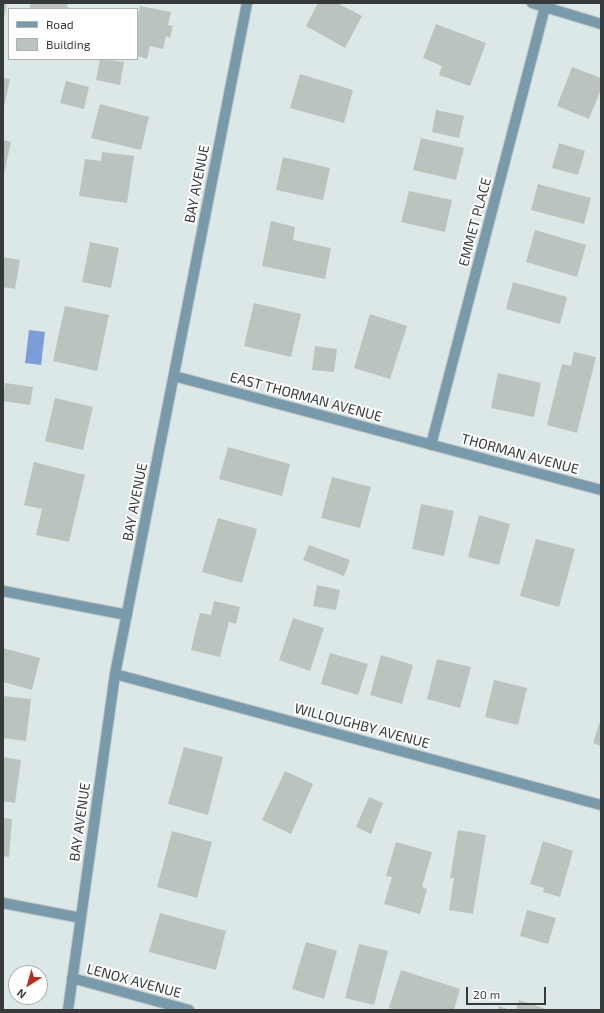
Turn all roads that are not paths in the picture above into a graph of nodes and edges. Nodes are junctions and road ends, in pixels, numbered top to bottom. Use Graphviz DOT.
graph roads {
  1 [pos="247,3"];
  2 [pos="532,3"];
  3 [pos="545,7"];
  4 [pos="601,24"];
  5 [pos="174,376"];
  6 [pos="431,445"];
  7 [pos="601,490"];
  8 [pos="3,591"];
  9 [pos="127,615"];
  10 [pos="116,674"];
  11 [pos="601,805"];
  12 [pos="3,903"];
  13 [pos="81,918"];
  14 [pos="72,978"];
  15 [pos="68,1010"];
  16 [pos="189,1010"];
  1 -- 5 [label="street, BAY AVENUE"];
  2 -- 3 [label="street"];
  3 -- 4 [label="street"];
  3 -- 6 [label="street, EMMET PLACE"];
  5 -- 6 [label="street, EAST THORMAN AVENUE"];
  5 -- 9 [label="street, BAY AVENUE"];
  6 -- 7 [label="street, THORMAN AVENUE"];
  8 -- 9 [label="street"];
  9 -- 10 [label="street, BAY AVENUE"];
  10 -- 11 [label="street, WILLOUGHBY AVENUE"];
  10 -- 13 [label="street, BAY AVENUE"];
  12 -- 13 [label="street"];
  13 -- 14 [label="street, BAY AVENUE"];
  14 -- 15 [label="street, BAY AVENUE"];
  14 -- 16 [label="street, LENOX AVENUE"];
}
